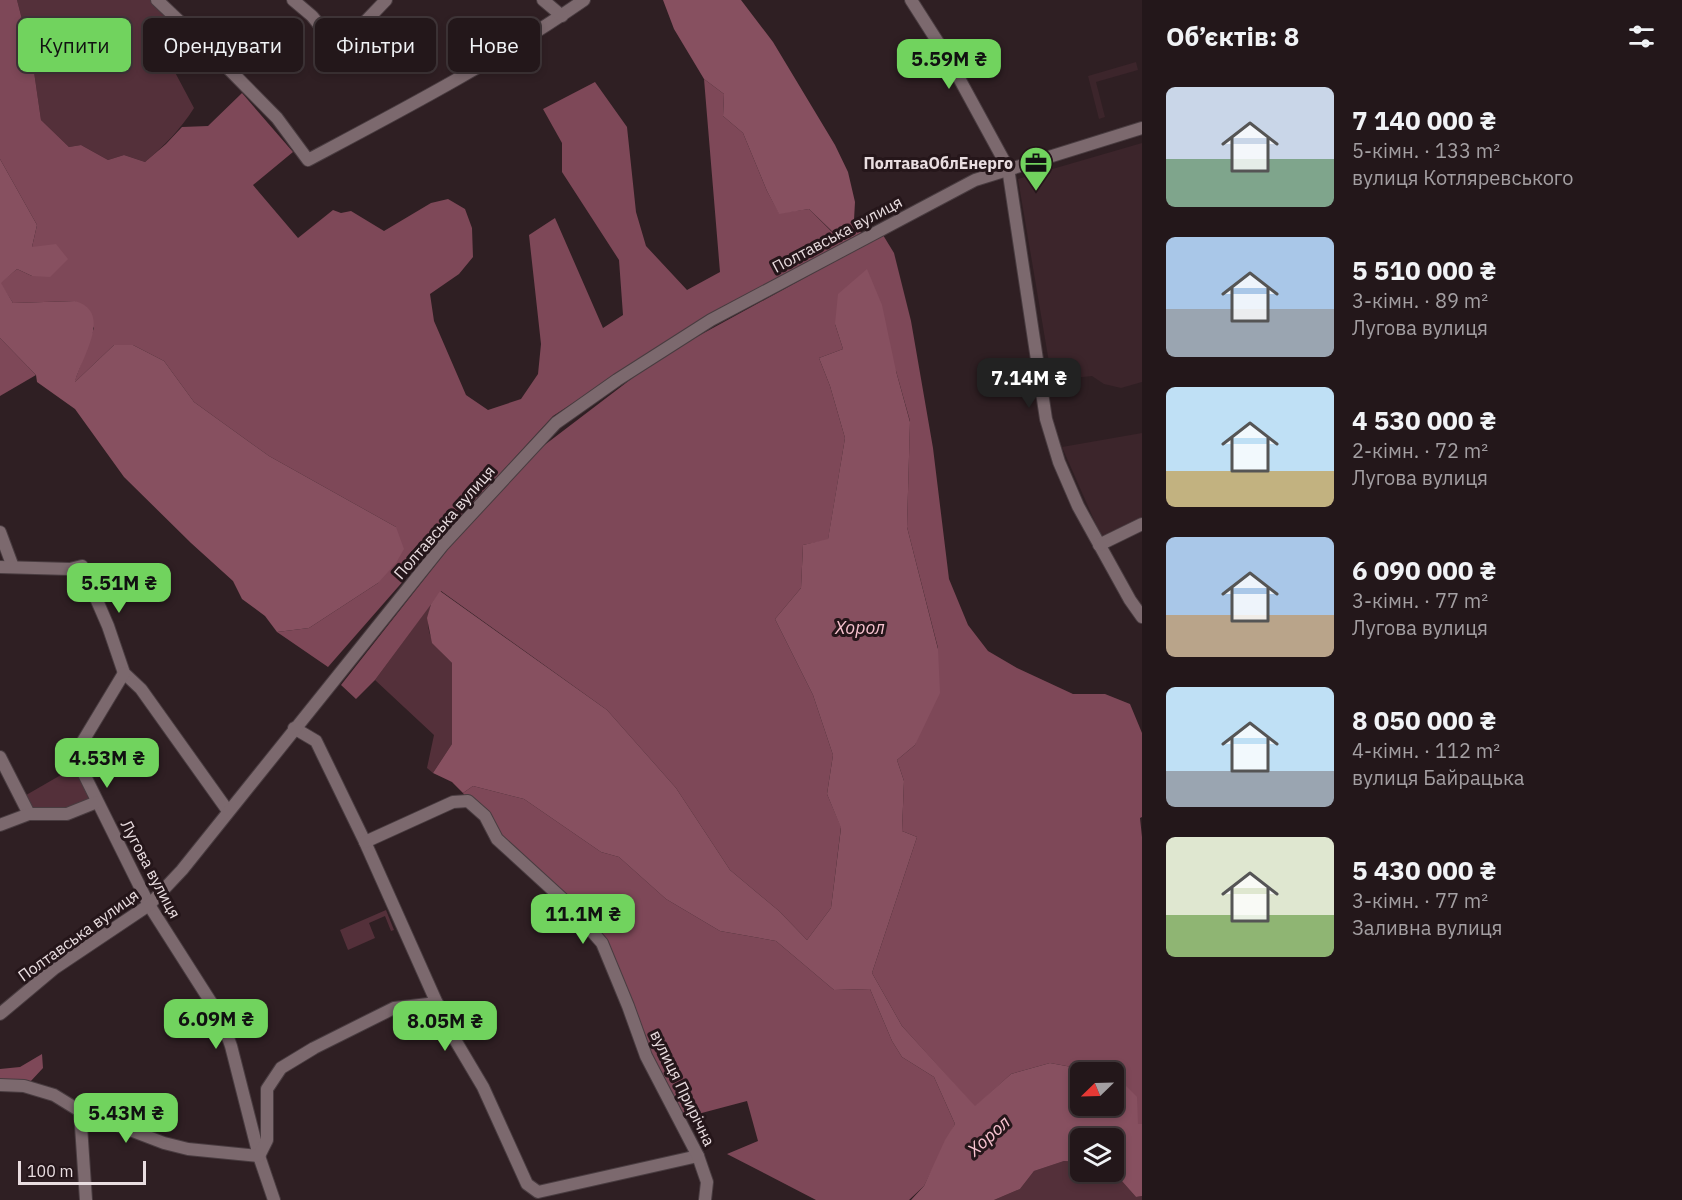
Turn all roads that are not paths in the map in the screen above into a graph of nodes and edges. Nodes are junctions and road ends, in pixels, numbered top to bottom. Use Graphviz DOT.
graph roads {
  1 [pos="156,0"];
  2 [pos="293,0"];
  3 [pos="386,0"];
  4 [pos="543,0"];
  5 [pos="584,0"];
  6 [pos="911,0"];
  7 [pos="562,16"];
  8 [pos="1142,128"];
  9 [pos="1008,168"];
  10 [pos="1142,524"];
  11 [pos="0,532"];
  12 [pos="1099,545"];
  13 [pos="6,567"];
  14 [pos="1142,617"];
  15 [pos="124,673"];
  16 [pos="294,728"];
  17 [pos="0,757"];
  18 [pos="97,802"];
  19 [pos="228,811"];
  20 [pos="29,814"];
  21 [pos="0,825"];
  22 [pos="365,842"];
  23 [pos="149,905"];
  24 [pos="437,1003"];
  25 [pos="0,1014"];
  26 [pos="0,1085"];
  27 [pos="80,1111"];
  28 [pos="259,1156"];
  29 [pos="698,1156"];
  30 [pos="541,1196"];
  31 [pos="86,1200"];
  32 [pos="274,1200"];
  33 [pos="705,1200"];
  1 -- 7 [label="street"];
  2 -- 3 [label="street"];
  4 -- 7 [label="street"];
  5 -- 7 [label="street"];
  6 -- 9 [label="street"];
  8 -- 9 [label="street, Полтавська вулиця"];
  9 -- 12 [label="street"];
  9 -- 16 [label="street, Полтавська вулиця"];
  10 -- 12 [label="street"];
  11 -- 13 [label="street"];
  12 -- 14 [label="street"];
  13 -- 15 [label="street"];
  15 -- 18 [label="street, Лугова вулиця"];
  15 -- 19 [label="street"];
  16 -- 19 [label="street, Полтавська вулиця"];
  16 -- 22 [label="street"];
  17 -- 20 [label="street"];
  18 -- 20 [label="street"];
  18 -- 23 [label="street, Лугова вулиця"];
  19 -- 23 [label="street, Полтавська вулиця"];
  20 -- 21 [label="street"];
  22 -- 24 [label="street"];
  22 -- 29 [label="street, вулиця Прирічна"];
  23 -- 25 [label="street, Полтавська вулиця"];
  23 -- 28 [label="street, Лугова вулиця"];
  24 -- 28 [label="street"];
  24 -- 30 [label="street"];
  26 -- 27 [label="street"];
  27 -- 28 [label="street"];
  27 -- 31 [label="street"];
  28 -- 32 [label="street, Лугова вулиця"];
  29 -- 30 [label="street"];
  29 -- 33 [label="street, вулиця Прирічна"];
}
